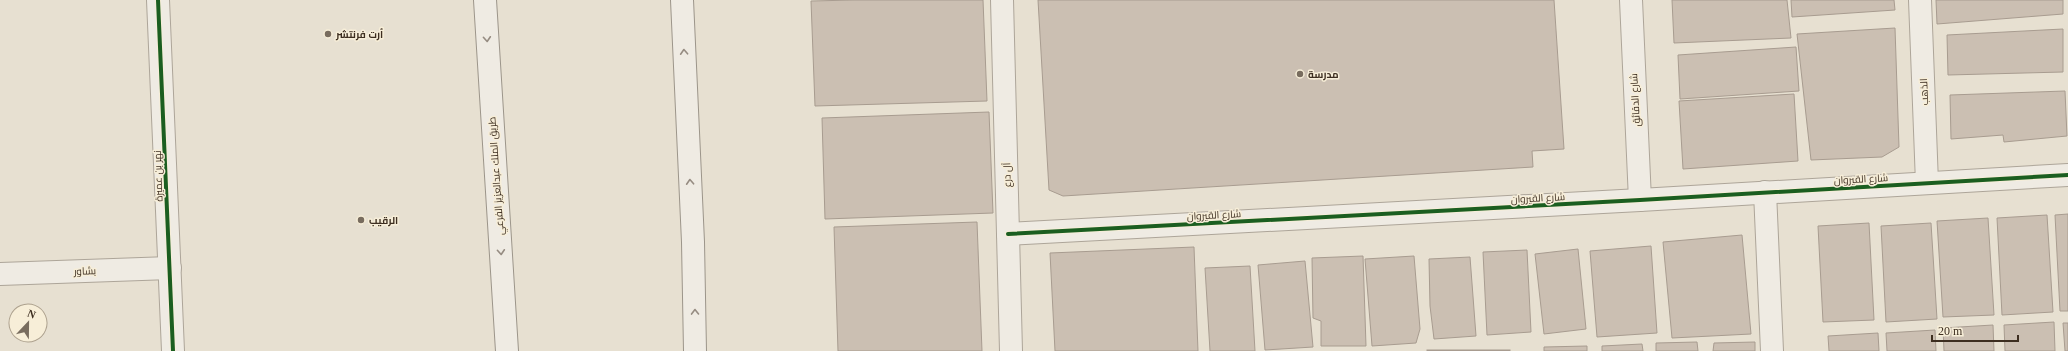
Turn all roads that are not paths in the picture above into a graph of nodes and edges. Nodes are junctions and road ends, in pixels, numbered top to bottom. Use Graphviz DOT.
graph roads {
  1 [pos="158,0"];
  2 [pos="485,0"];
  3 [pos="682,0"];
  4 [pos="1002,0"];
  5 [pos="1631,0"];
  6 [pos="1920,0"];
  7 [pos="2068,175"];
  8 [pos="1927,183"];
  9 [pos="1765,192"];
  10 [pos="1640,200"];
  11 [pos="1008,234"];
  12 [pos="170,268"];
  13 [pos="0,274"];
  14 [pos="173,351"];
  15 [pos="507,351"];
  16 [pos="695,351"];
  17 [pos="1011,351"];
  18 [pos="1772,351"];
  1 -- 12 [label="street, نهر بن عميرة"];
  2 -- 15 [label="street, طريق الملك عبدالعزيز الفرعي, one-way"];
  16 -- 3 [label="street, one-way"];
  4 -- 11 [label="street, آل درع"];
  5 -- 10 [label="street, شارع الدقائق"];
  6 -- 8 [label="street, الذهب"];
  7 -- 8 [label="street, شارع القيروان"];
  8 -- 9 [label="street, شارع القيروان"];
  9 -- 10 [label="street, شارع القيروان"];
  9 -- 18 [label="street"];
  10 -- 11 [label="street, شارع القيروان"];
  11 -- 17 [label="street, آل درع"];
  12 -- 13 [label="street, بشاور"];
  12 -- 14 [label="street, نهر بن عميرة"];
}
